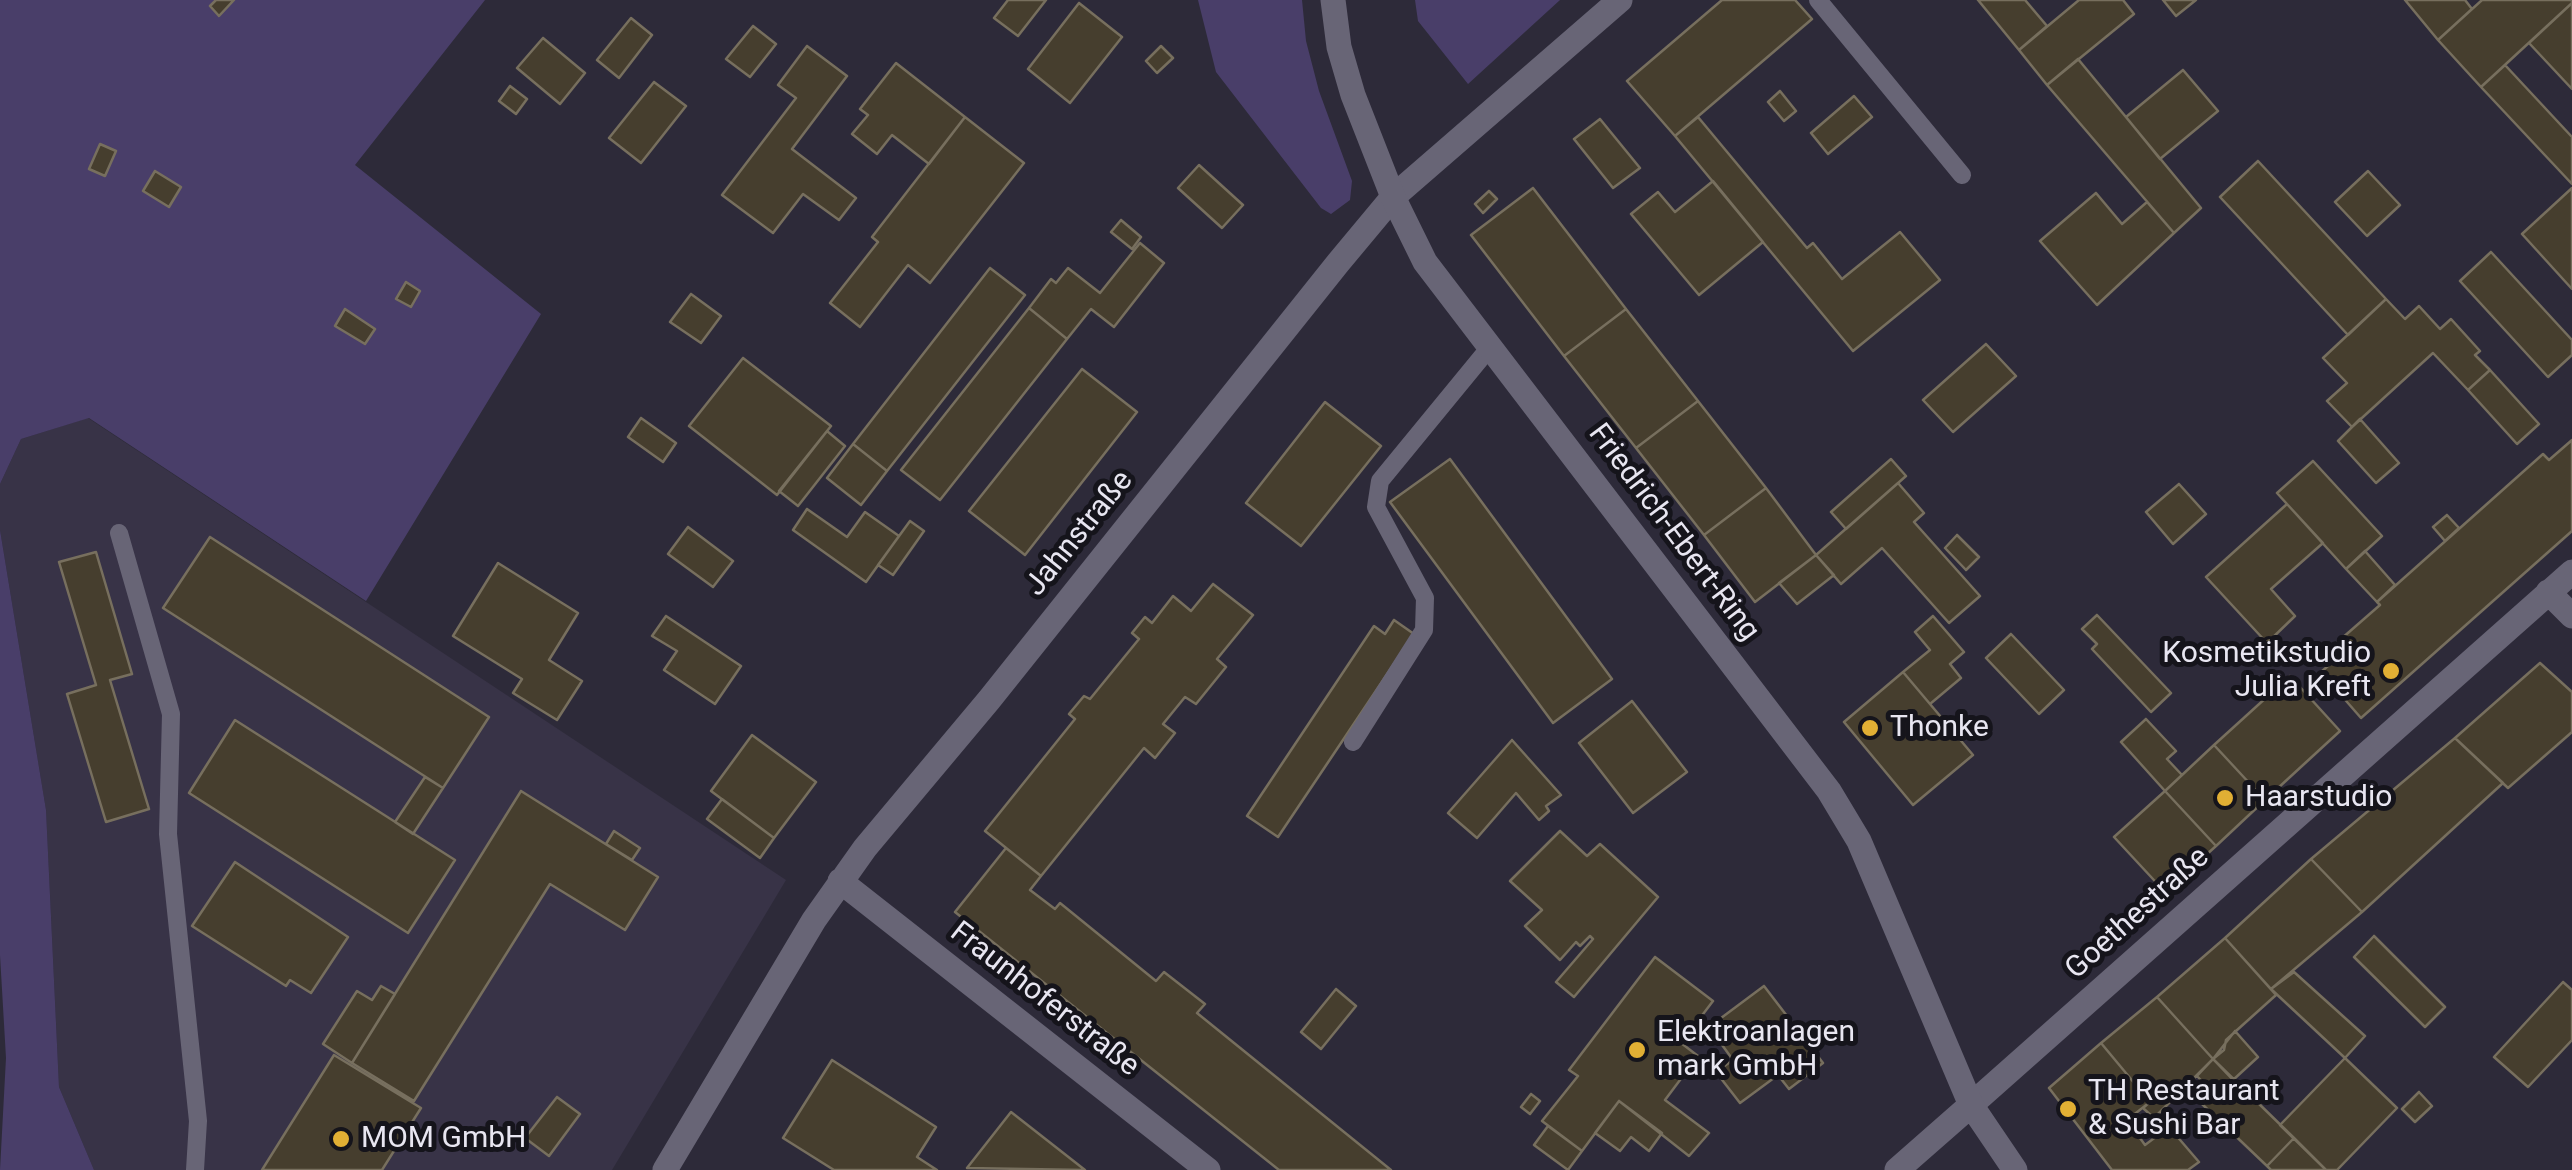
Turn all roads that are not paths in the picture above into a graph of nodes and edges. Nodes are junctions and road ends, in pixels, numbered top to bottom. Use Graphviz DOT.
graph roads {
  1 [pos="1333,0"];
  2 [pos="1620,0"];
  3 [pos="1818,0"];
  4 [pos="1962,175"];
  5 [pos="1393,197"];
  6 [pos="1490,347"];
  7 [pos="120,534"];
  8 [pos="2572,572"];
  9 [pos="2548,592"];
  10 [pos="2572,616"];
  11 [pos="1353,742"];
  12 [pos="840,881"];
  13 [pos="1970,1105"];
  14 [pos="195,1170"];
  15 [pos="664,1170"];
  16 [pos="1208,1170"];
  17 [pos="1898,1170"];
  18 [pos="2015,1170"];
  1 -- 5 [label="street, Friedrich-Ebert-Ring"];
  2 -- 5 [label="street, Jahnstraße"];
  3 -- 4 [label="lane"];
  5 -- 6 [label="street, Friedrich-Ebert-Ring"];
  5 -- 12 [label="street, Jahnstraße"];
  6 -- 11 [label="lane"];
  6 -- 13 [label="street, Friedrich-Ebert-Ring"];
  7 -- 14 [label="lane"];
  8 -- 9 [label="street, Goethestraße"];
  9 -- 10 [label="street"];
  9 -- 13 [label="street, Goethestraße"];
  12 -- 15 [label="street, Jahnstraße"];
  12 -- 16 [label="street, Fraunhoferstraße"];
  13 -- 17 [label="street, Goethestraße"];
  13 -- 18 [label="street, Friedrich-Ebert-Ring"];
}
